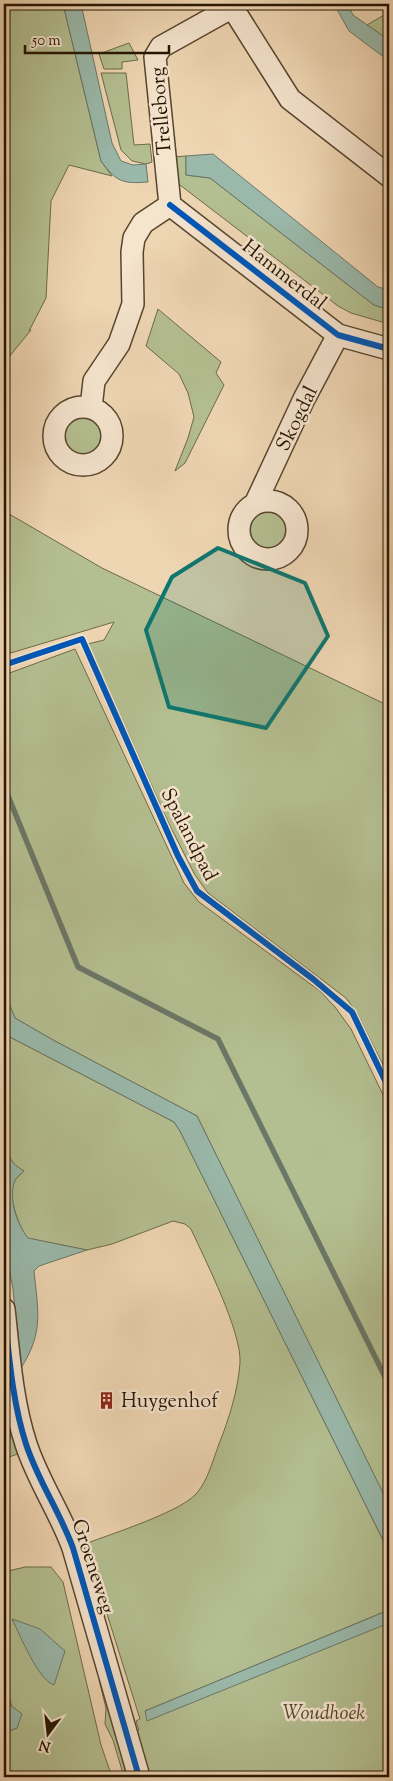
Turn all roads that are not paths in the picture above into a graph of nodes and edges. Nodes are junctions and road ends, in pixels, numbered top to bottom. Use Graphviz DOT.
graph roads {
  1 [pos="235,5"];
  2 [pos="389,176"];
  3 [pos="170,204"];
  4 [pos="338,335"];
  5 [pos="389,349"];
  6 [pos="91,408"];
  7 [pos="256,502"];
  8 [pos="4,1309"];
  9 [pos="139,1777"];
  1 -- 2 [label="street"];
  1 -- 3 [label="street, Trelleborg"];
  3 -- 4 [label="street, Hammerdal"];
  3 -- 6 [label="street"];
  4 -- 5 [label="street, Hammerdal"];
  4 -- 7 [label="street, Skogdal"];
  8 -- 9 [label="street, Groeneweg"];
}
